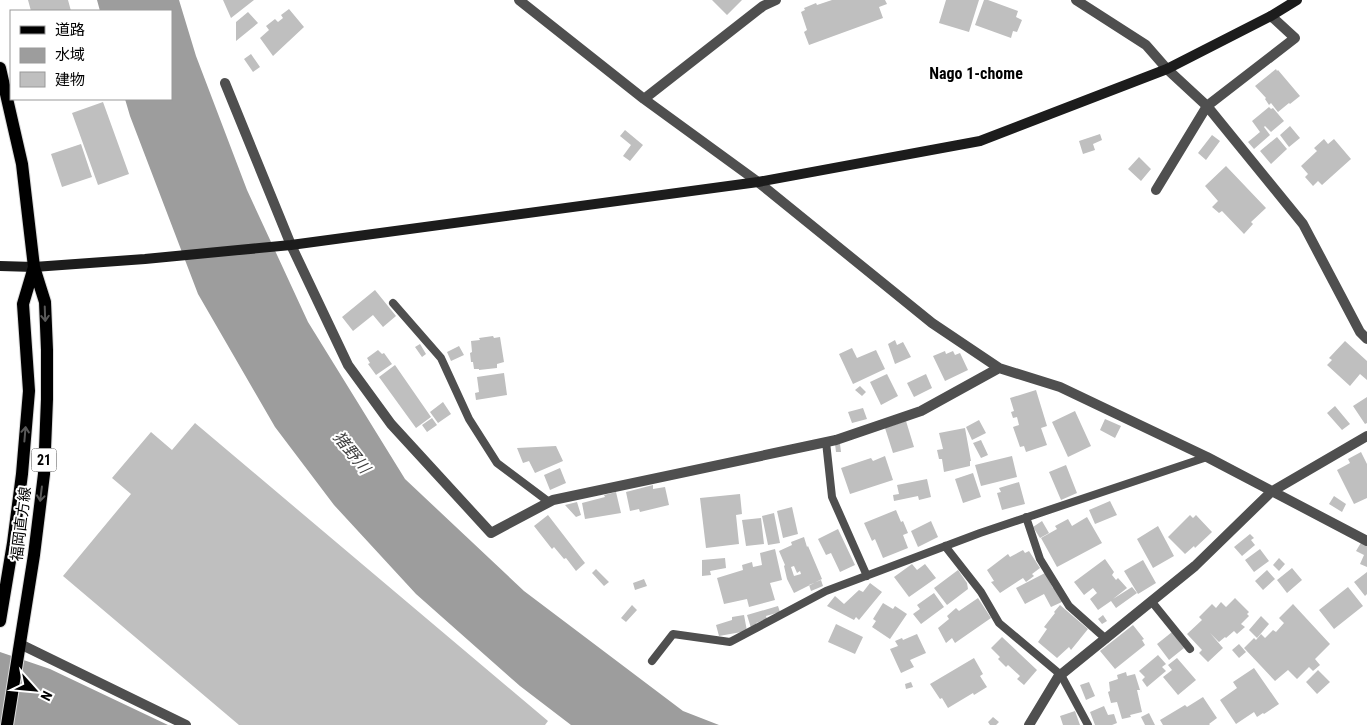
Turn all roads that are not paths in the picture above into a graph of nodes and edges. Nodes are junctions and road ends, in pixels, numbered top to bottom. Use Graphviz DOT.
graph roads {
  1 [pos="520,0"];
  2 [pos="776,0"];
  3 [pos="1076,0"];
  4 [pos="1297,0"];
  5 [pos="1271,16"];
  6 [pos="0,68"];
  7 [pos="1167,69"];
  8 [pos="225,83"];
  9 [pos="644,99"];
  10 [pos="1207,106"];
  11 [pos="758,182"];
  12 [pos="1156,190"];
  13 [pos="291,245"];
  14 [pos="0,266"];
  15 [pos="34,267"];
  16 [pos="393,303"];
  17 [pos="1367,339"];
  18 [pos="999,368"];
  19 [pos="1367,436"];
  20 [pos="826,442"];
  21 [pos="1207,458"];
  22 [pos="1271,492"];
  23 [pos="549,502"];
  24 [pos="1026,517"];
  25 [pos="1367,541"];
  26 [pos="945,546"];
  27 [pos="867,576"];
  28 [pos="1152,602"];
  29 [pos="0,621"];
  30 [pos="1106,639"];
  31 [pos="19,648"];
  32 [pos="1190,649"];
  33 [pos="652,661"];
  34 [pos="1061,675"];
  35 [pos="8,725"];
  36 [pos="186,725"];
  37 [pos="1028,725"];
  38 [pos="1088,725"];
  1 -- 9 [label="street"];
  2 -- 9 [label="street"];
  3 -- 7 [label="street"];
  4 -- 5 [label="street"];
  5 -- 7 [label="street"];
  5 -- 10 [label="street"];
  6 -- 15 [label="main road, 福岡直方線 / 21"];
  7 -- 10 [label="street"];
  7 -- 11 [label="street"];
  8 -- 13 [label="street"];
  9 -- 11 [label="street"];
  10 -- 12 [label="street"];
  10 -- 17 [label="street"];
  11 -- 13 [label="street"];
  11 -- 18 [label="street"];
  13 -- 15 [label="street"];
  13 -- 23 [label="street"];
  14 -- 15 [label="street"];
  29 -- 15 [label="main road, 福岡直方線 / 21, one-way"];
  15 -- 31 [label="main road, 福岡直方線 / 21, one-way"];
  16 -- 23 [label="lane"];
  18 -- 20 [label="street"];
  18 -- 21 [label="street"];
  19 -- 22 [label="street"];
  20 -- 23 [label="street"];
  20 -- 27 [label="lane"];
  21 -- 22 [label="street"];
  21 -- 24 [label="lane"];
  22 -- 25 [label="street"];
  22 -- 28 [label="street"];
  24 -- 26 [label="lane"];
  24 -- 30 [label="lane"];
  26 -- 27 [label="lane"];
  26 -- 34 [label="lane"];
  27 -- 33 [label="lane"];
  28 -- 30 [label="street"];
  28 -- 32 [label="lane"];
  30 -- 34 [label="street"];
  31 -- 35 [label="main road, 福岡直方線 / 21"];
  31 -- 36 [label="street"];
  34 -- 37 [label="street"];
  34 -- 38 [label="lane"];
}
